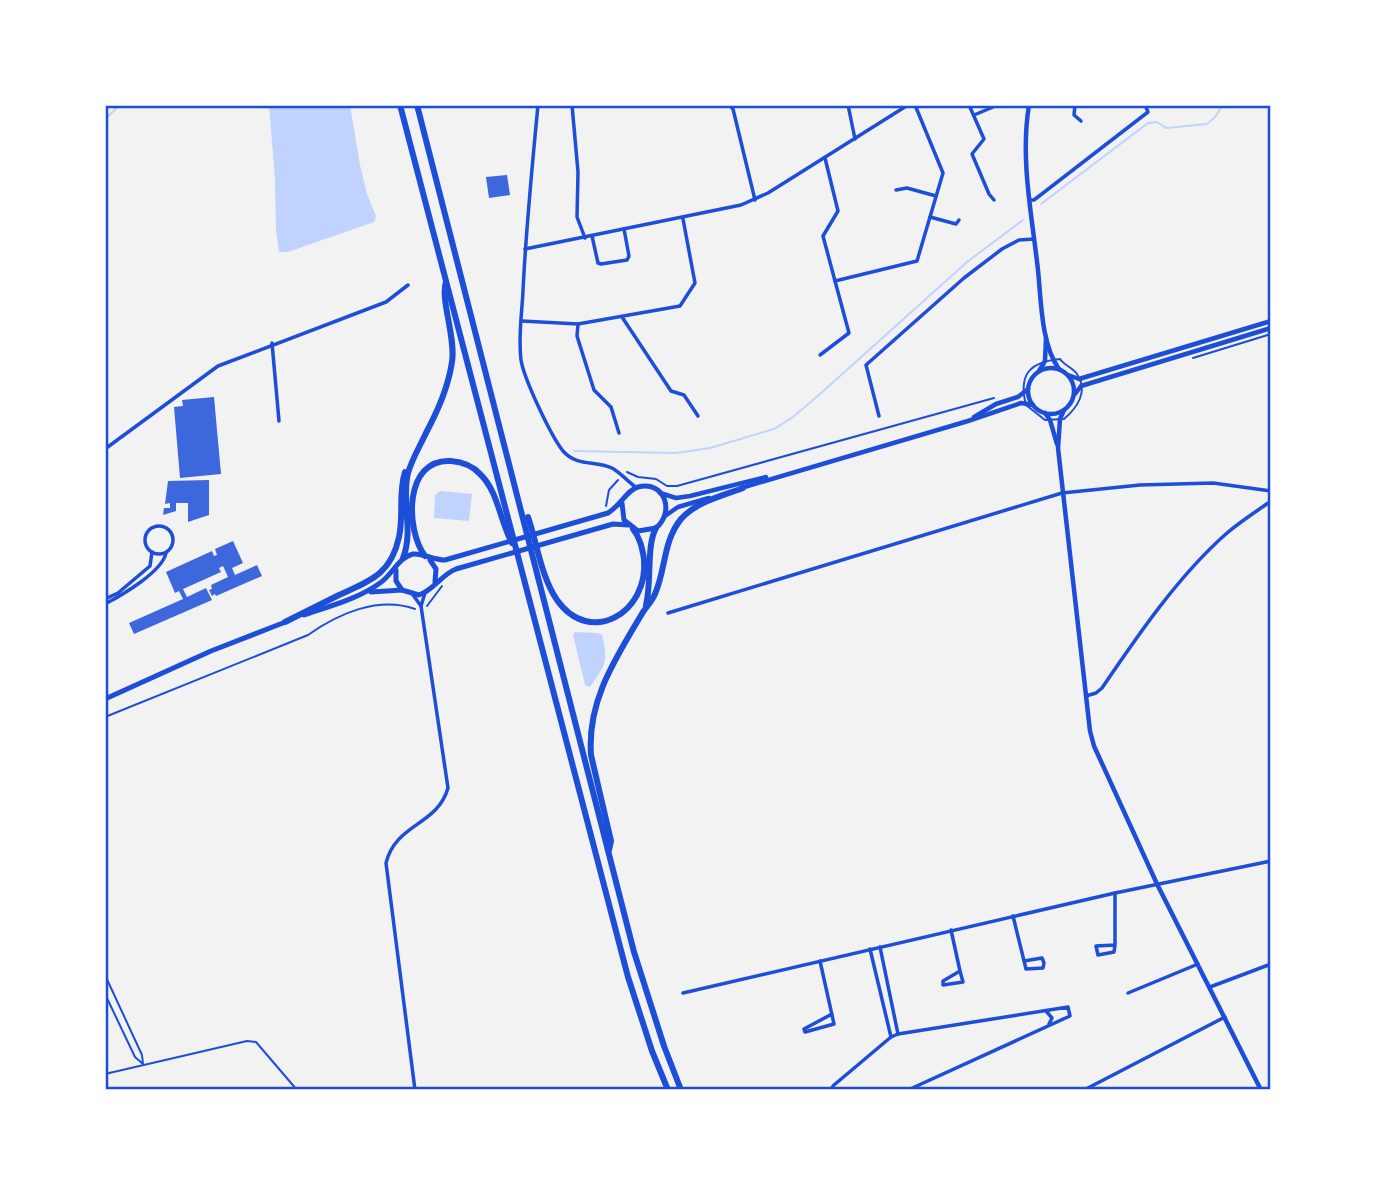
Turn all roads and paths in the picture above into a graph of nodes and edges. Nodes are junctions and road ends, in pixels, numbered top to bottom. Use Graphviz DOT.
graph roads {
  1 [pos="400,105"];
  2 [pos="417,105"];
  3 [pos="538,105"];
  4 [pos="572,105"];
  5 [pos="729,105"];
  6 [pos="848,105"];
  7 [pos="908,105"];
  8 [pos="915,105"];
  9 [pos="970,105"];
  10 [pos="1029,105"];
  11 [pos="1075,105"];
  12 [pos="1145,105"];
  13 [pos="998,106"];
  14 [pos="974,115"];
  15 [pos="1081,121"];
  16 [pos="855,139"];
  17 [pos="825,158"];
  18 [pos="896,190"];
  19 [pos="936,196"];
  20 [pos="755,200"];
  21 [pos="994,200"];
  22 [pos="1030,200"];
  23 [pos="930,217"];
  24 [pos="683,218"];
  25 [pos="959,220"];
  26 [pos="624,229"];
  27 [pos="592,236"];
  28 [pos="585,238"];
  29 [pos="1034,239"];
  30 [pos="525,249"];
  31 [pos="446,280"];
  32 [pos="835,281"];
  33 [pos="408,285"];
  34 [pos="622,317"];
  35 [pos="522,321"];
  36 [pos="1271,321"];
  37 [pos="578,324"];
  38 [pos="1271,328"];
  39 [pos="1046,334"];
  40 [pos="272,343"];
  41 [pos="820,355"];
  42 [pos="1054,360"];
  43 [pos="1045,361"];
  44 [pos="1059,369"];
  45 [pos="1040,371"];
  46 [pos="1068,375"];
  47 [pos="1079,379"];
  48 [pos="1081,386"];
  49 [pos="1028,388"];
  50 [pos="1074,394"];
  51 [pos="1023,395"];
  52 [pos="1002,396"];
  53 [pos="1025,403"];
  54 [pos="1033,405"];
  55 [pos="1064,410"];
  56 [pos="1044,413"];
  57 [pos="698,416"];
  58 [pos="879,416"];
  59 [pos="1060,419"];
  60 [pos="1050,420"];
  61 [pos="279,421"];
  62 [pos="968,421"];
  63 [pos="619,433"];
  64 [pos="420,446"];
  65 [pos="1058,448"];
  66 [pos="105,449"];
  67 [pos="512,471"];
  68 [pos="628,471"];
  69 [pos="788,473"];
  70 [pos="619,479"];
  71 [pos="625,479"];
  72 [pos="636,488"];
  73 [pos="743,488"];
  74 [pos="1271,491"];
  75 [pos="659,492"];
  76 [pos="1062,493"];
  77 [pos="628,494"];
  78 [pos="1271,501"];
  79 [pos="622,503"];
  80 [pos="607,509"];
  81 [pos="666,516"];
  82 [pos="630,527"];
  83 [pos="656,528"];
  84 [pos="152,552"];
  85 [pos="167,552"];
  86 [pos="518,554"];
  87 [pos="427,557"];
  88 [pos="403,558"];
  89 [pos="396,570"];
  90 [pos="435,582"];
  91 [pos="444,583"];
  92 [pos="402,590"];
  93 [pos="368,592"];
  94 [pos="425,593"];
  95 [pos="413,595"];
  96 [pos="105,601"];
  97 [pos="421,607"];
  98 [pos="645,610"];
  99 [pos="668,613"];
  100 [pos="285,622"];
  101 [pos="1086,696"];
  102 [pos="105,699"];
  103 [pos="105,717"];
  104 [pos="608,853"];
  105 [pos="1271,861"];
  106 [pos="1157,884"];
  107 [pos="1115,893"];
  108 [pos="1013,916"];
  109 [pos="951,930"];
  110 [pos="1115,945"];
  111 [pos="880,947"];
  112 [pos="870,949"];
  113 [pos="820,961"];
  114 [pos="1024,961"];
  115 [pos="1198,964"];
  116 [pos="1270,966"];
  117 [pos="960,971"];
  118 [pos="105,975"];
  119 [pos="1210,987"];
  120 [pos="683,993"];
  121 [pos="1128,993"];
  122 [pos="105,994"];
  123 [pos="1045,1011"];
  124 [pos="832,1014"];
  125 [pos="1225,1017"];
  126 [pos="1048,1026"];
  127 [pos="898,1034"];
  128 [pos="891,1037"];
  129 [pos="143,1064"];
  130 [pos="105,1074"];
  131 [pos="297,1090"];
  132 [pos="415,1090"];
  133 [pos="668,1090"];
  134 [pos="681,1090"];
  135 [pos="830,1090"];
  136 [pos="908,1090"];
  137 [pos="1084,1090"];
  138 [pos="1261,1090"];
  1 -- 31 [label="highway"];
  2 -- 67 [label="highway"];
  3 -- 30 [label="street"];
  4 -- 28 [label="street"];
  5 -- 20 [label="street"];
  6 -- 16 [label="street"];
  7 -- 16 [label="street"];
  8 -- 19 [label="street"];
  9 -- 14 [label="street"];
  10 -- 22 [label="main road"];
  11 -- 15 [label="street"];
  12 -- 22 [label="street"];
  13 -- 14 [label="street"];
  14 -- 21 [label="street"];
  16 -- 17 [label="street"];
  17 -- 20 [label="street"];
  17 -- 32 [label="street"];
  18 -- 19 [label="street"];
  19 -- 23 [label="street"];
  20 -- 24 [label="street"];
  22 -- 29 [label="main road"];
  23 -- 25 [label="street"];
  23 -- 32 [label="street"];
  24 -- 26 [label="street"];
  24 -- 34 [label="street"];
  26 -- 27 [label="street"];
  26 -- 27 [label="street"];
  27 -- 28 [label="street"];
  28 -- 30 [label="street"];
  29 -- 39 [label="main road"];
  29 -- 58 [label="street"];
  30 -- 35 [label="street"];
  31 -- 64 [label="highway"];
  31 -- 86 [label="highway"];
  32 -- 41 [label="street"];
  33 -- 40 [label="street"];
  34 -- 37 [label="street"];
  34 -- 57 [label="street"];
  35 -- 37 [label="street"];
  35 -- 71 [label="street"];
  36 -- 47 [label="main road"];
  37 -- 63 [label="street"];
  38 -- 48 [label="main road"];
  39 -- 42 [label="main road"];
  39 -- 43 [label="main road"];
  40 -- 61 [label="street"];
  40 -- 66 [label="street"];
  42 -- 43 [label="path"];
  42 -- 44 [label="main road"];
  42 -- 47 [label="path"];
  43 -- 45 [label="main road"];
  43 -- 51 [label="path"];
  44 -- 45 [label="main road"];
  44 -- 46 [label="main road"];
  45 -- 49 [label="main road"];
  46 -- 47 [label="main road"];
  46 -- 50 [label="main road"];
  47 -- 48 [label="path"];
  48 -- 50 [label="main road"];
  48 -- 59 [label="path"];
  49 -- 51 [label="main road"];
  49 -- 54 [label="main road"];
  50 -- 55 [label="main road"];
  51 -- 53 [label="path"];
  51 -- 62 [label="main road"];
  52 -- 68 [label="path"];
  53 -- 54 [label="main road"];
  53 -- 60 [label="path"];
  53 -- 62 [label="main road"];
  54 -- 56 [label="main road"];
  55 -- 56 [label="main road"];
  55 -- 59 [label="main road"];
  56 -- 60 [label="main road"];
  59 -- 60 [label="path"];
  59 -- 65 [label="main road"];
  60 -- 65 [label="main road"];
  62 -- 69 [label="main road"];
  64 -- 88 [label="highway"];
  64 -- 100 [label="highway"];
  65 -- 76 [label="main road"];
  67 -- 82 [label="highway"];
  67 -- 104 [label="highway"];
  69 -- 73 [label="main road"];
  69 -- 75 [label="main road"];
  70 -- 80 [label="path"];
  71 -- 72 [label="street"];
  71 -- 77 [label="street"];
  72 -- 75 [label="main road"];
  72 -- 77 [label="main road"];
  73 -- 81 [label="main road"];
  73 -- 98 [label="highway"];
  74 -- 76 [label="street"];
  75 -- 81 [label="main road"];
  76 -- 99 [label="street"];
  76 -- 101 [label="main road"];
  77 -- 79 [label="main road"];
  78 -- 101 [label="street"];
  79 -- 82 [label="main road"];
  79 -- 87 [label="main road"];
  81 -- 83 [label="main road"];
  82 -- 83 [label="main road"];
  82 -- 90 [label="main road"];
  83 -- 98 [label="highway"];
  84 -- 85 [label="street"];
  84 -- 85 [label="street"];
  84 -- 96 [label="street"];
  85 -- 96 [label="street"];
  86 -- 87 [label="highway"];
  86 -- 133 [label="highway"];
  87 -- 88 [label="main road"];
  87 -- 90 [label="main road"];
  88 -- 89 [label="main road"];
  89 -- 92 [label="main road"];
  89 -- 93 [label="main road"];
  90 -- 94 [label="main road"];
  91 -- 97 [label="path"];
  92 -- 93 [label="main road"];
  92 -- 95 [label="main road"];
  93 -- 100 [label="main road"];
  94 -- 95 [label="main road"];
  94 -- 97 [label="street"];
  95 -- 97 [label="street"];
  97 -- 103 [label="path"];
  97 -- 132 [label="street"];
  98 -- 104 [label="highway"];
  100 -- 102 [label="main road"];
  101 -- 106 [label="main road"];
  104 -- 134 [label="highway"];
  105 -- 106 [label="street"];
  106 -- 107 [label="street"];
  106 -- 115 [label="main road"];
  107 -- 108 [label="street"];
  107 -- 110 [label="street"];
  108 -- 109 [label="street"];
  108 -- 114 [label="street"];
  109 -- 111 [label="street"];
  109 -- 117 [label="street"];
  110 -- 110 [label="street"];
  111 -- 112 [label="street"];
  111 -- 127 [label="street"];
  112 -- 113 [label="street"];
  112 -- 128 [label="street"];
  113 -- 120 [label="street"];
  113 -- 124 [label="street"];
  114 -- 114 [label="street"];
  115 -- 119 [label="main road"];
  115 -- 121 [label="street"];
  116 -- 119 [label="street"];
  117 -- 117 [label="street"];
  118 -- 129 [label="lane"];
  119 -- 125 [label="main road"];
  122 -- 129 [label="lane"];
  123 -- 126 [label="street"];
  123 -- 126 [label="street"];
  123 -- 127 [label="street"];
  124 -- 124 [label="street"];
  125 -- 137 [label="street"];
  125 -- 138 [label="main road"];
  126 -- 136 [label="street"];
  127 -- 128 [label="street"];
  128 -- 135 [label="street"];
  129 -- 130 [label="lane"];
  129 -- 131 [label="lane"];
}
